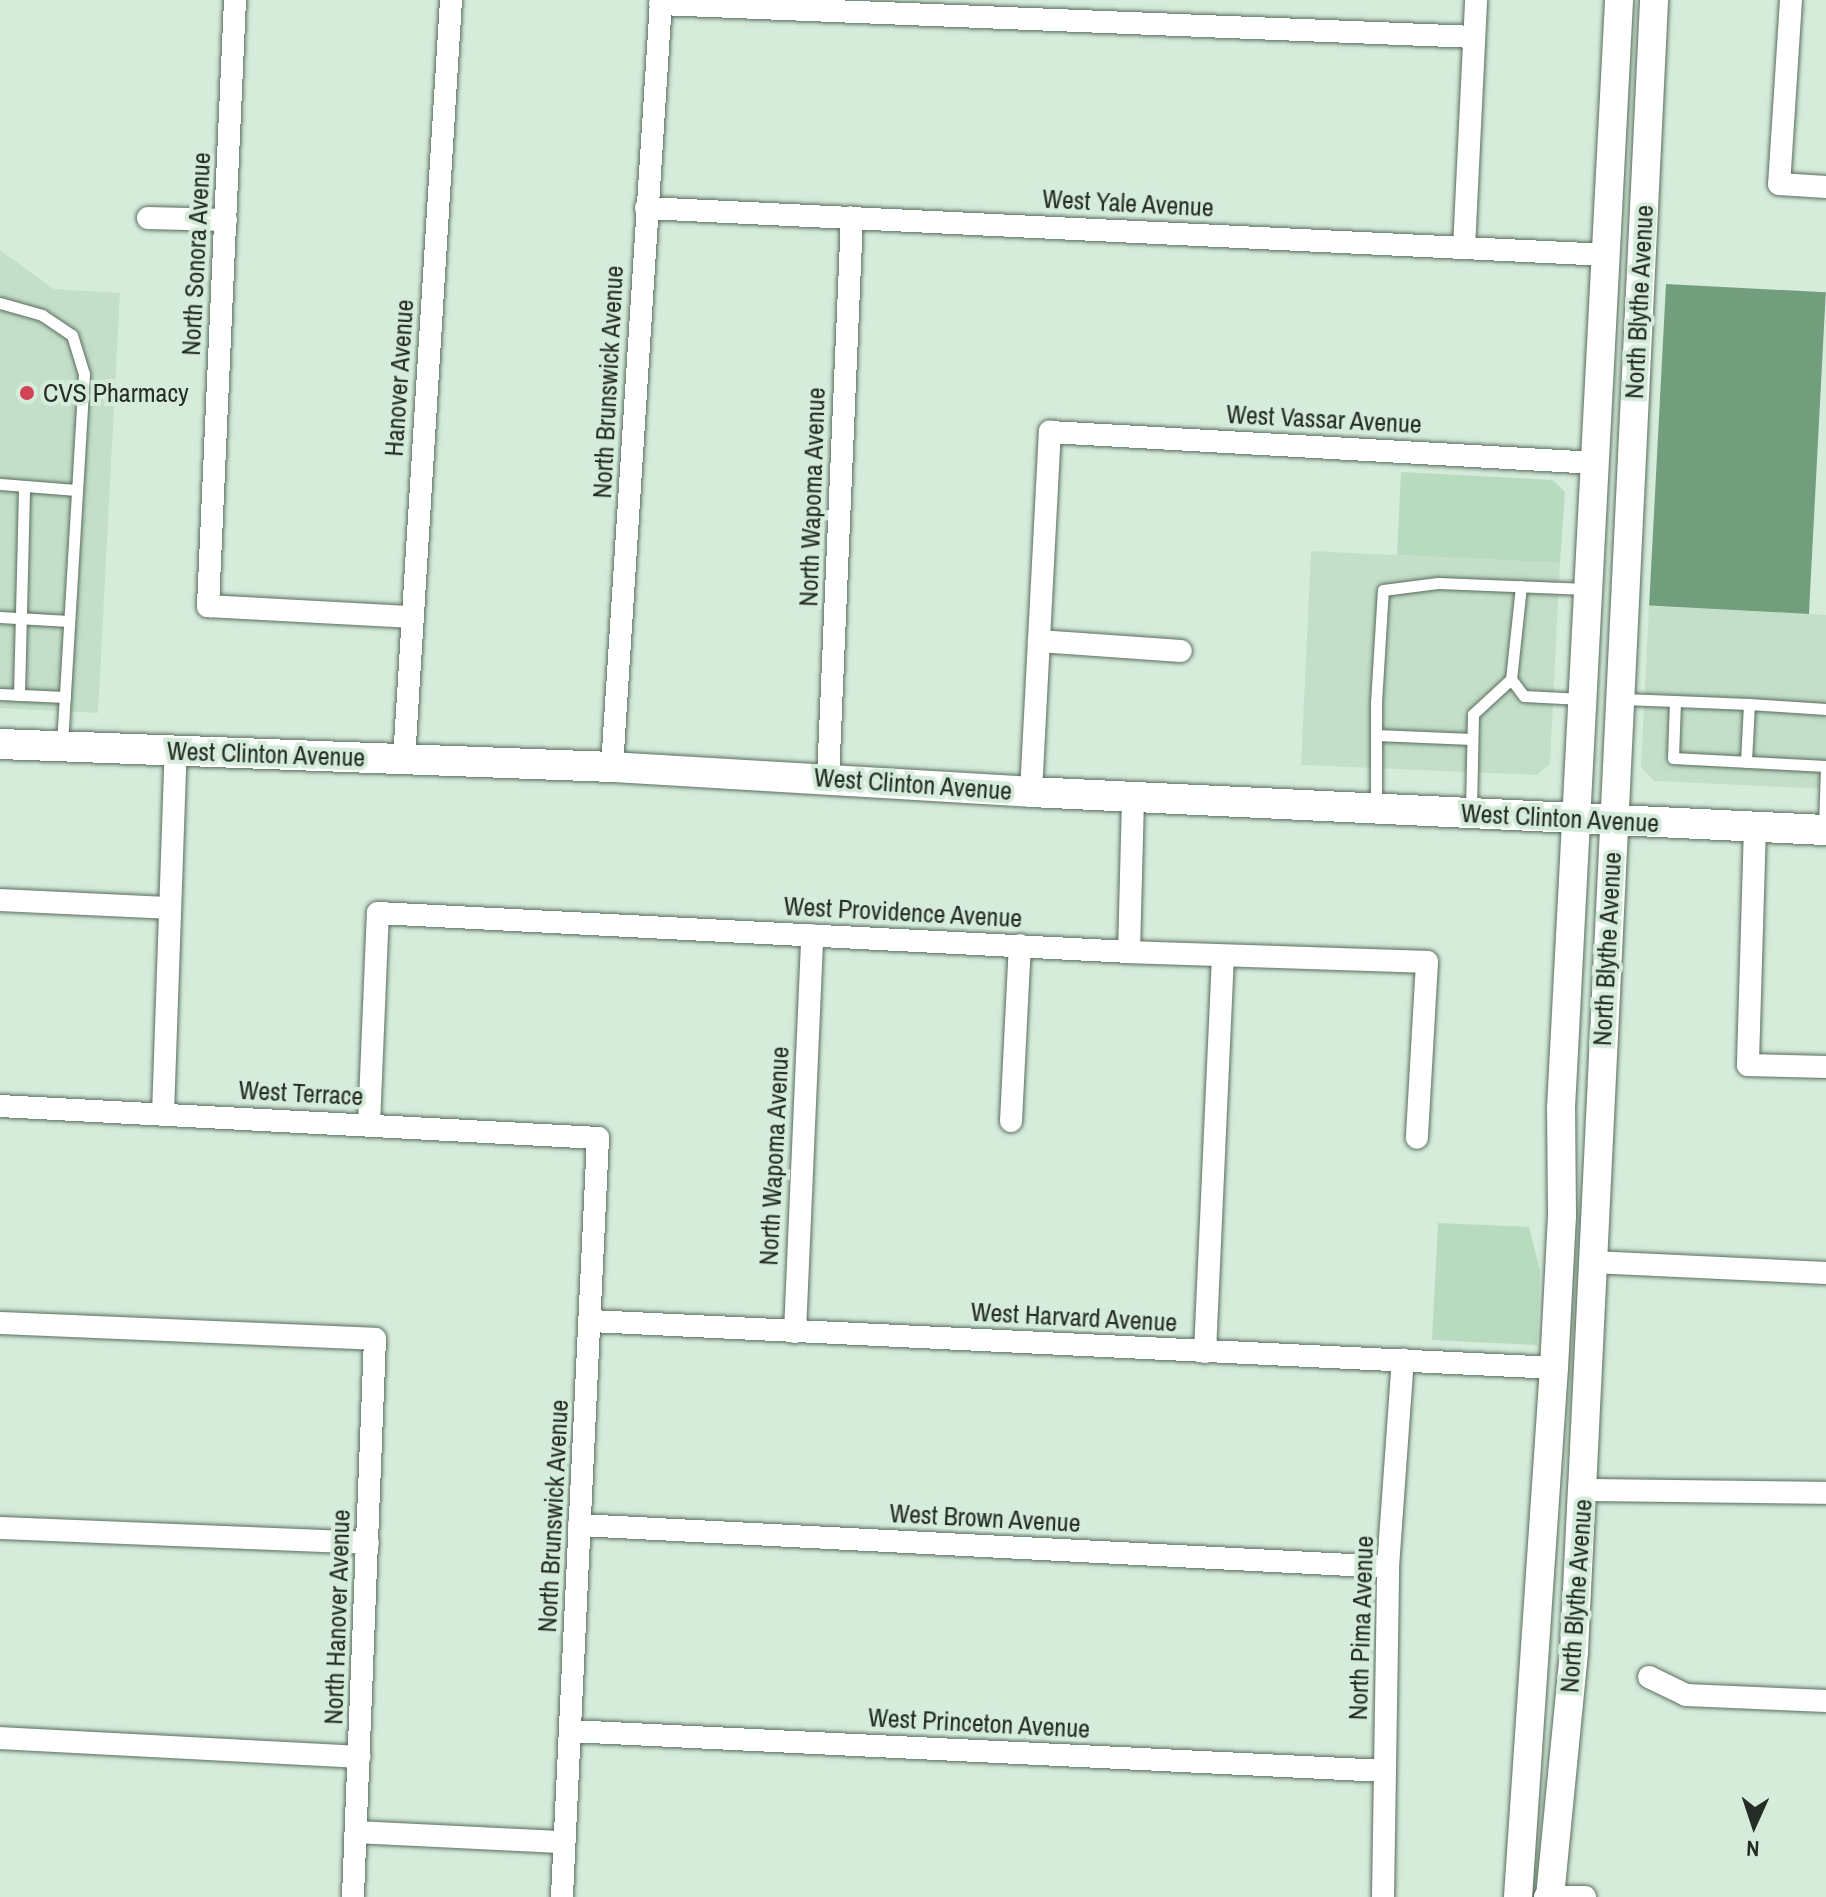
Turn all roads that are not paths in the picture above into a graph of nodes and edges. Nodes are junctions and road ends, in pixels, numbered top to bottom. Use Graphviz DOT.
graph roads {
  1 [pos="235,0"];
  2 [pos="451,0"];
  3 [pos="1476,0"];
  4 [pos="1619,0"];
  5 [pos="1654,0"];
  6 [pos="1791,0"];
  7 [pos="660,2"];
  8 [pos="1473,37"];
  9 [pos="1826,187"];
  10 [pos="646,208"];
  11 [pos="148,218"];
  12 [pos="852,218"];
  13 [pos="226,220"];
  14 [pos="1464,248"];
  15 [pos="1606,255"];
  16 [pos="0,303"];
  17 [pos="1596,463"];
  18 [pos="0,484"];
  19 [pos="24,486"];
  20 [pos="77,490"];
  21 [pos="1521,586"];
  22 [pos="1589,589"];
  23 [pos="0,617"];
  24 [pos="412,617"];
  25 [pos="22,619"];
  26 [pos="69,621"];
  27 [pos="1039,641"];
  28 [pos="1181,651"];
  29 [pos="1511,679"];
  30 [pos="0,694"];
  31 [pos="19,695"];
  32 [pos="65,697"];
  33 [pos="1583,699"];
  34 [pos="1619,699"];
  35 [pos="1675,701"];
  36 [pos="1749,704"];
  37 [pos="1826,709"];
  38 [pos="1376,735"];
  39 [pos="1472,739"];
  40 [pos="0,744"];
  41 [pos="62,746"];
  42 [pos="1707,746"];
  43 [pos="176,750"];
  44 [pos="404,760"];
  45 [pos="1706,760"];
  46 [pos="1746,762"];
  47 [pos="1826,766"];
  48 [pos="612,767"];
  49 [pos="828,779"];
  50 [pos="1031,792"];
  51 [pos="1133,796"];
  52 [pos="1376,809"];
  53 [pos="1471,814"];
  54 [pos="1576,820"];
  55 [pos="1613,822"];
  56 [pos="1755,826"];
  57 [pos="1825,830"];
  58 [pos="0,900"];
  59 [pos="167,908"];
  60 [pos="812,935"];
  61 [pos="1020,945"];
  62 [pos="1129,952"];
  63 [pos="1223,956"];
  64 [pos="1826,1067"];
  65 [pos="0,1106"];
  66 [pos="163,1114"];
  67 [pos="1011,1121"];
  68 [pos="369,1125"];
  69 [pos="598,1138"];
  70 [pos="1417,1138"];
  71 [pos="1593,1262"];
  72 [pos="1826,1273"];
  73 [pos="591,1321"];
  74 [pos="0,1323"];
  75 [pos="795,1332"];
  76 [pos="1205,1352"];
  77 [pos="1403,1360"];
  78 [pos="1554,1368"];
  79 [pos="1582,1490"];
  80 [pos="1826,1493"];
  81 [pos="579,1525"];
  82 [pos="0,1528"];
  83 [pos="368,1543"];
  84 [pos="1388,1567"];
  85 [pos="1649,1677"];
  86 [pos="1826,1701"];
  87 [pos="570,1731"];
  88 [pos="0,1738"];
  89 [pos="359,1757"];
  90 [pos="1385,1771"];
  91 [pos="356,1832"];
  92 [pos="564,1842"];
  93 [pos="1549,1896"];
  94 [pos="353,1897"];
  95 [pos="562,1897"];
  96 [pos="1383,1897"];
  97 [pos="1518,1897"];
  98 [pos="1585,1897"];
  1 -- 13 [label="street, North Sonora Avenue"];
  2 -- 24 [label="street, Hanover Avenue"];
  3 -- 8 [label="street"];
  4 -- 15 [label="street, North Blythe Avenue"];
  5 -- 34 [label="street, North Blythe Avenue"];
  6 -- 9 [label="street"];
  7 -- 8 [label="street"];
  7 -- 10 [label="street, North Brunswick Avenue"];
  8 -- 14 [label="street"];
  10 -- 12 [label="street, West Yale Avenue"];
  10 -- 48 [label="street, North Brunswick Avenue"];
  11 -- 13 [label="street"];
  12 -- 14 [label="street, West Yale Avenue"];
  12 -- 49 [label="street, North Wapoma Avenue"];
  13 -- 24 [label="street, North Sonora Avenue"];
  14 -- 15 [label="street, West Yale Avenue"];
  15 -- 17 [label="street, North Blythe Avenue"];
  16 -- 20 [label="lane"];
  17 -- 22 [label="street, North Blythe Avenue"];
  17 -- 27 [label="street, West Vassar Avenue"];
  18 -- 19 [label="lane"];
  19 -- 20 [label="lane"];
  19 -- 25 [label="lane"];
  20 -- 26 [label="lane"];
  21 -- 22 [label="lane"];
  21 -- 29 [label="lane"];
  21 -- 38 [label="lane"];
  22 -- 33 [label="street, North Blythe Avenue"];
  23 -- 25 [label="lane"];
  24 -- 44 [label="street, Hanover Avenue"];
  25 -- 26 [label="lane"];
  25 -- 31 [label="lane"];
  26 -- 32 [label="lane"];
  27 -- 28 [label="street"];
  27 -- 50 [label="street"];
  29 -- 33 [label="lane"];
  29 -- 39 [label="lane"];
  30 -- 31 [label="lane"];
  31 -- 32 [label="lane"];
  32 -- 41 [label="lane"];
  33 -- 54 [label="street, North Blythe Avenue"];
  34 -- 35 [label="lane"];
  34 -- 55 [label="street, North Blythe Avenue"];
  35 -- 36 [label="lane"];
  35 -- 45 [label="lane"];
  36 -- 37 [label="lane"];
  36 -- 46 [label="lane"];
  38 -- 39 [label="lane"];
  38 -- 52 [label="lane"];
  39 -- 53 [label="lane"];
  40 -- 41 [label="main road, West Clinton Avenue"];
  41 -- 43 [label="main road, West Clinton Avenue"];
  42 -- 45 [label="lane"];
  43 -- 44 [label="main road, West Clinton Avenue"];
  43 -- 59 [label="street"];
  44 -- 48 [label="main road, West Clinton Avenue"];
  45 -- 46 [label="lane"];
  46 -- 47 [label="lane"];
  47 -- 57 [label="lane"];
  48 -- 49 [label="main road, West Clinton Avenue"];
  49 -- 50 [label="main road, West Clinton Avenue"];
  50 -- 51 [label="main road, West Clinton Avenue"];
  51 -- 52 [label="main road, West Clinton Avenue"];
  51 -- 62 [label="street"];
  52 -- 53 [label="main road, West Clinton Avenue"];
  53 -- 54 [label="main road, West Clinton Avenue"];
  54 -- 55 [label="main road, West Clinton Avenue"];
  54 -- 78 [label="street, North Blythe Avenue"];
  55 -- 56 [label="main road, West Clinton Avenue"];
  55 -- 71 [label="street, North Blythe Avenue"];
  56 -- 57 [label="main road, West Clinton Avenue"];
  56 -- 64 [label="street"];
  58 -- 59 [label="street"];
  59 -- 66 [label="street"];
  60 -- 61 [label="street, West Providence Avenue"];
  60 -- 68 [label="street, West Providence Avenue"];
  60 -- 75 [label="street, North Wapoma Avenue"];
  61 -- 62 [label="street, West Providence Avenue"];
  61 -- 67 [label="street"];
  62 -- 63 [label="street, West Providence Avenue"];
  63 -- 70 [label="street, West Providence Avenue"];
  63 -- 76 [label="street"];
  65 -- 66 [label="street, West Terrace"];
  66 -- 68 [label="street, West Terrace"];
  68 -- 69 [label="street, West Terrace"];
  69 -- 73 [label="street, North Brunswick Avenue"];
  71 -- 72 [label="street"];
  71 -- 79 [label="street, North Blythe Avenue"];
  73 -- 75 [label="street, West Harvard Avenue"];
  73 -- 81 [label="street, North Brunswick Avenue"];
  74 -- 83 [label="street, North Hanover Avenue"];
  75 -- 76 [label="street, West Harvard Avenue"];
  76 -- 77 [label="street, West Harvard Avenue"];
  77 -- 78 [label="street, West Harvard Avenue"];
  77 -- 84 [label="street, North Pima Avenue"];
  78 -- 97 [label="street, North Blythe Avenue"];
  79 -- 80 [label="street"];
  79 -- 93 [label="street, North Blythe Avenue"];
  81 -- 84 [label="street, West Brown Avenue"];
  81 -- 87 [label="street, North Brunswick Avenue"];
  82 -- 83 [label="street"];
  83 -- 89 [label="street, North Hanover Avenue"];
  84 -- 90 [label="street, North Pima Avenue"];
  85 -- 86 [label="street"];
  87 -- 90 [label="street, West Princeton Avenue"];
  87 -- 92 [label="street, North Brunswick Avenue"];
  88 -- 89 [label="street"];
  89 -- 91 [label="street, North Hanover Avenue"];
  90 -- 96 [label="street, North Pima Avenue"];
  91 -- 92 [label="street"];
  91 -- 94 [label="street, North Hanover Avenue"];
  92 -- 95 [label="street, North Brunswick Avenue"];
  93 -- 98 [label="street"];
}
